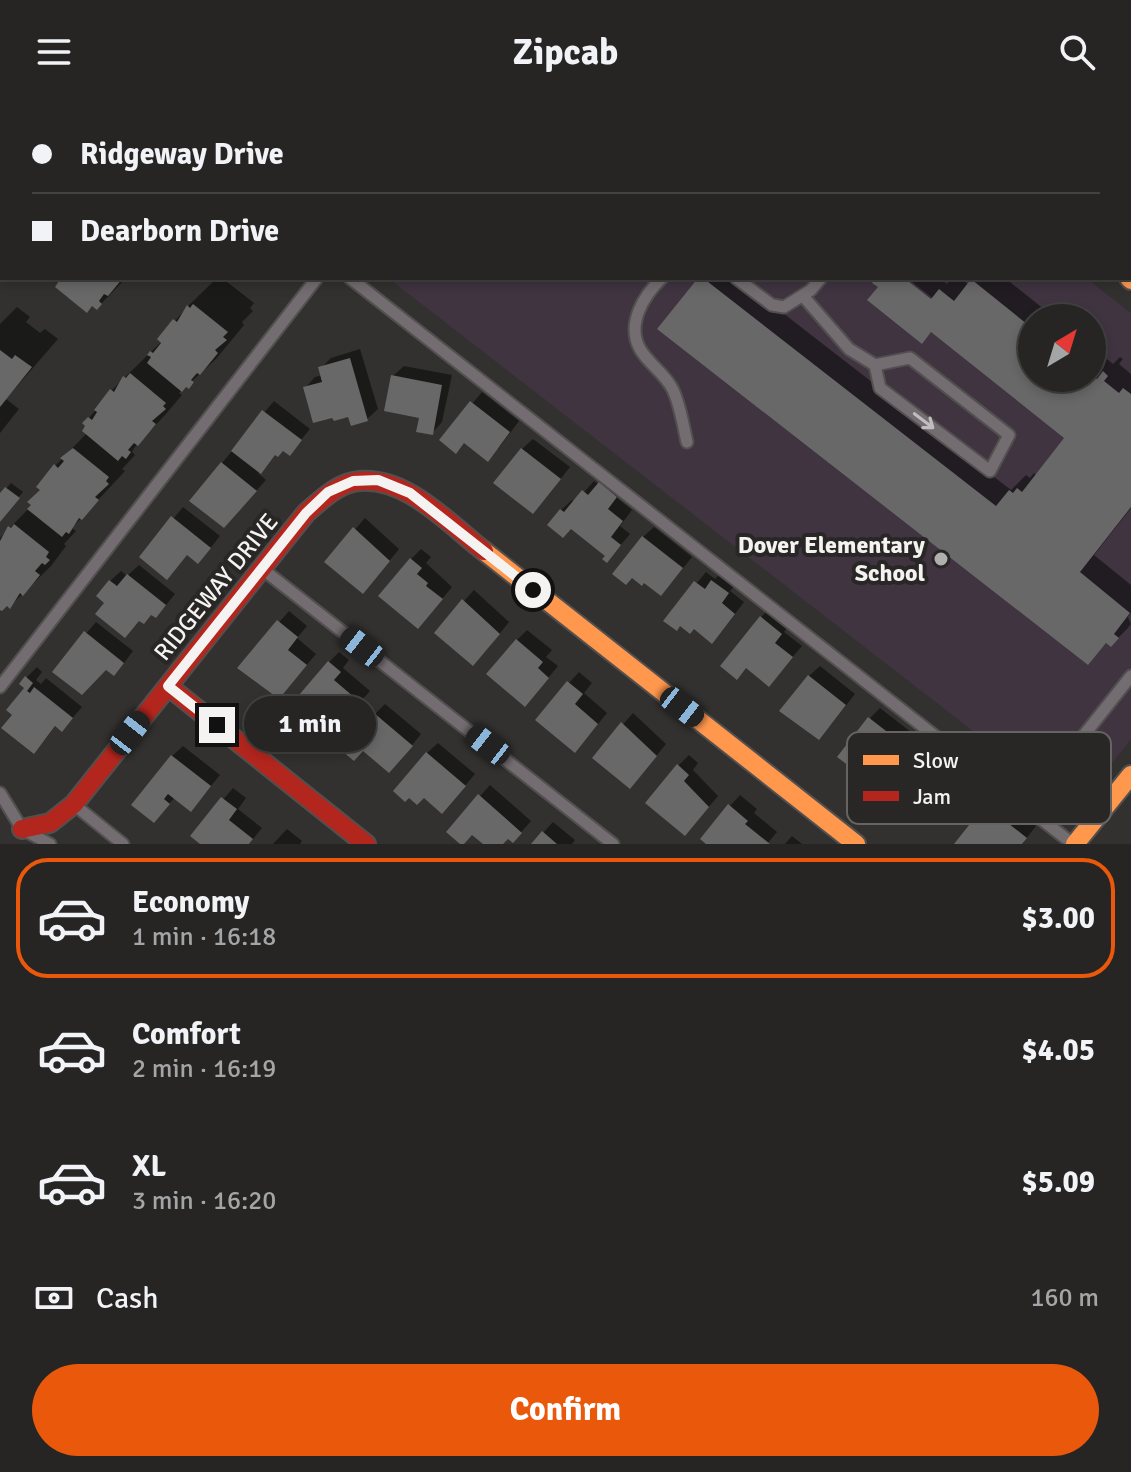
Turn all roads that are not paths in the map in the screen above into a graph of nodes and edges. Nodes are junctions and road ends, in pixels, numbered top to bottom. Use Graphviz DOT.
graph roads {
  1 [pos="315,280"];
  2 [pos="353,280"];
  3 [pos="660,280"];
  4 [pos="739,280"];
  5 [pos="819,280"];
  6 [pos="803,296"];
  7 [pos="875,365"];
  8 [pos="687,442"];
  9 [pos="262,568"];
  10 [pos="1131,676"];
  11 [pos="168,686"];
  12 [pos="0,687"];
  13 [pos="931,732"];
  14 [pos="1086,732"];
  15 [pos="1131,775"];
  16 [pos="0,793"];
  17 [pos="1111,800"];
  18 [pos="74,804"];
  19 [pos="1048,824"];
  20 [pos="1092,824"];
  21 [pos="22,829"];
  22 [pos="50,844"];
  23 [pos="123,844"];
  24 [pos="366,844"];
  25 [pos="613,844"];
  26 [pos="856,844"];
  27 [pos="1074,844"];
  1 -- 12 [label="lane"];
  2 -- 13 [label="lane"];
  3 -- 8 [label="lane"];
  4 -- 6 [label="lane"];
  5 -- 6 [label="lane"];
  6 -- 7 [label="lane"];
  7 -- 7 [label="lane, one-way"];
  9 -- 11 [label="street, RIDGEWAY DRIVE"];
  9 -- 25 [label="lane"];
  9 -- 26 [label="street, RIDGEWAY DRIVE"];
  10 -- 14 [label="lane"];
  11 -- 18 [label="street, RIDGEWAY DRIVE"];
  11 -- 24 [label="street"];
  15 -- 17 [label="street"];
  16 -- 21 [label="lane"];
  18 -- 21 [label="street, RIDGEWAY DRIVE"];
  18 -- 23 [label="lane"];
  19 -- 27 [label="lane"];
  20 -- 27 [label="street"];
  21 -- 22 [label="lane"];
}
